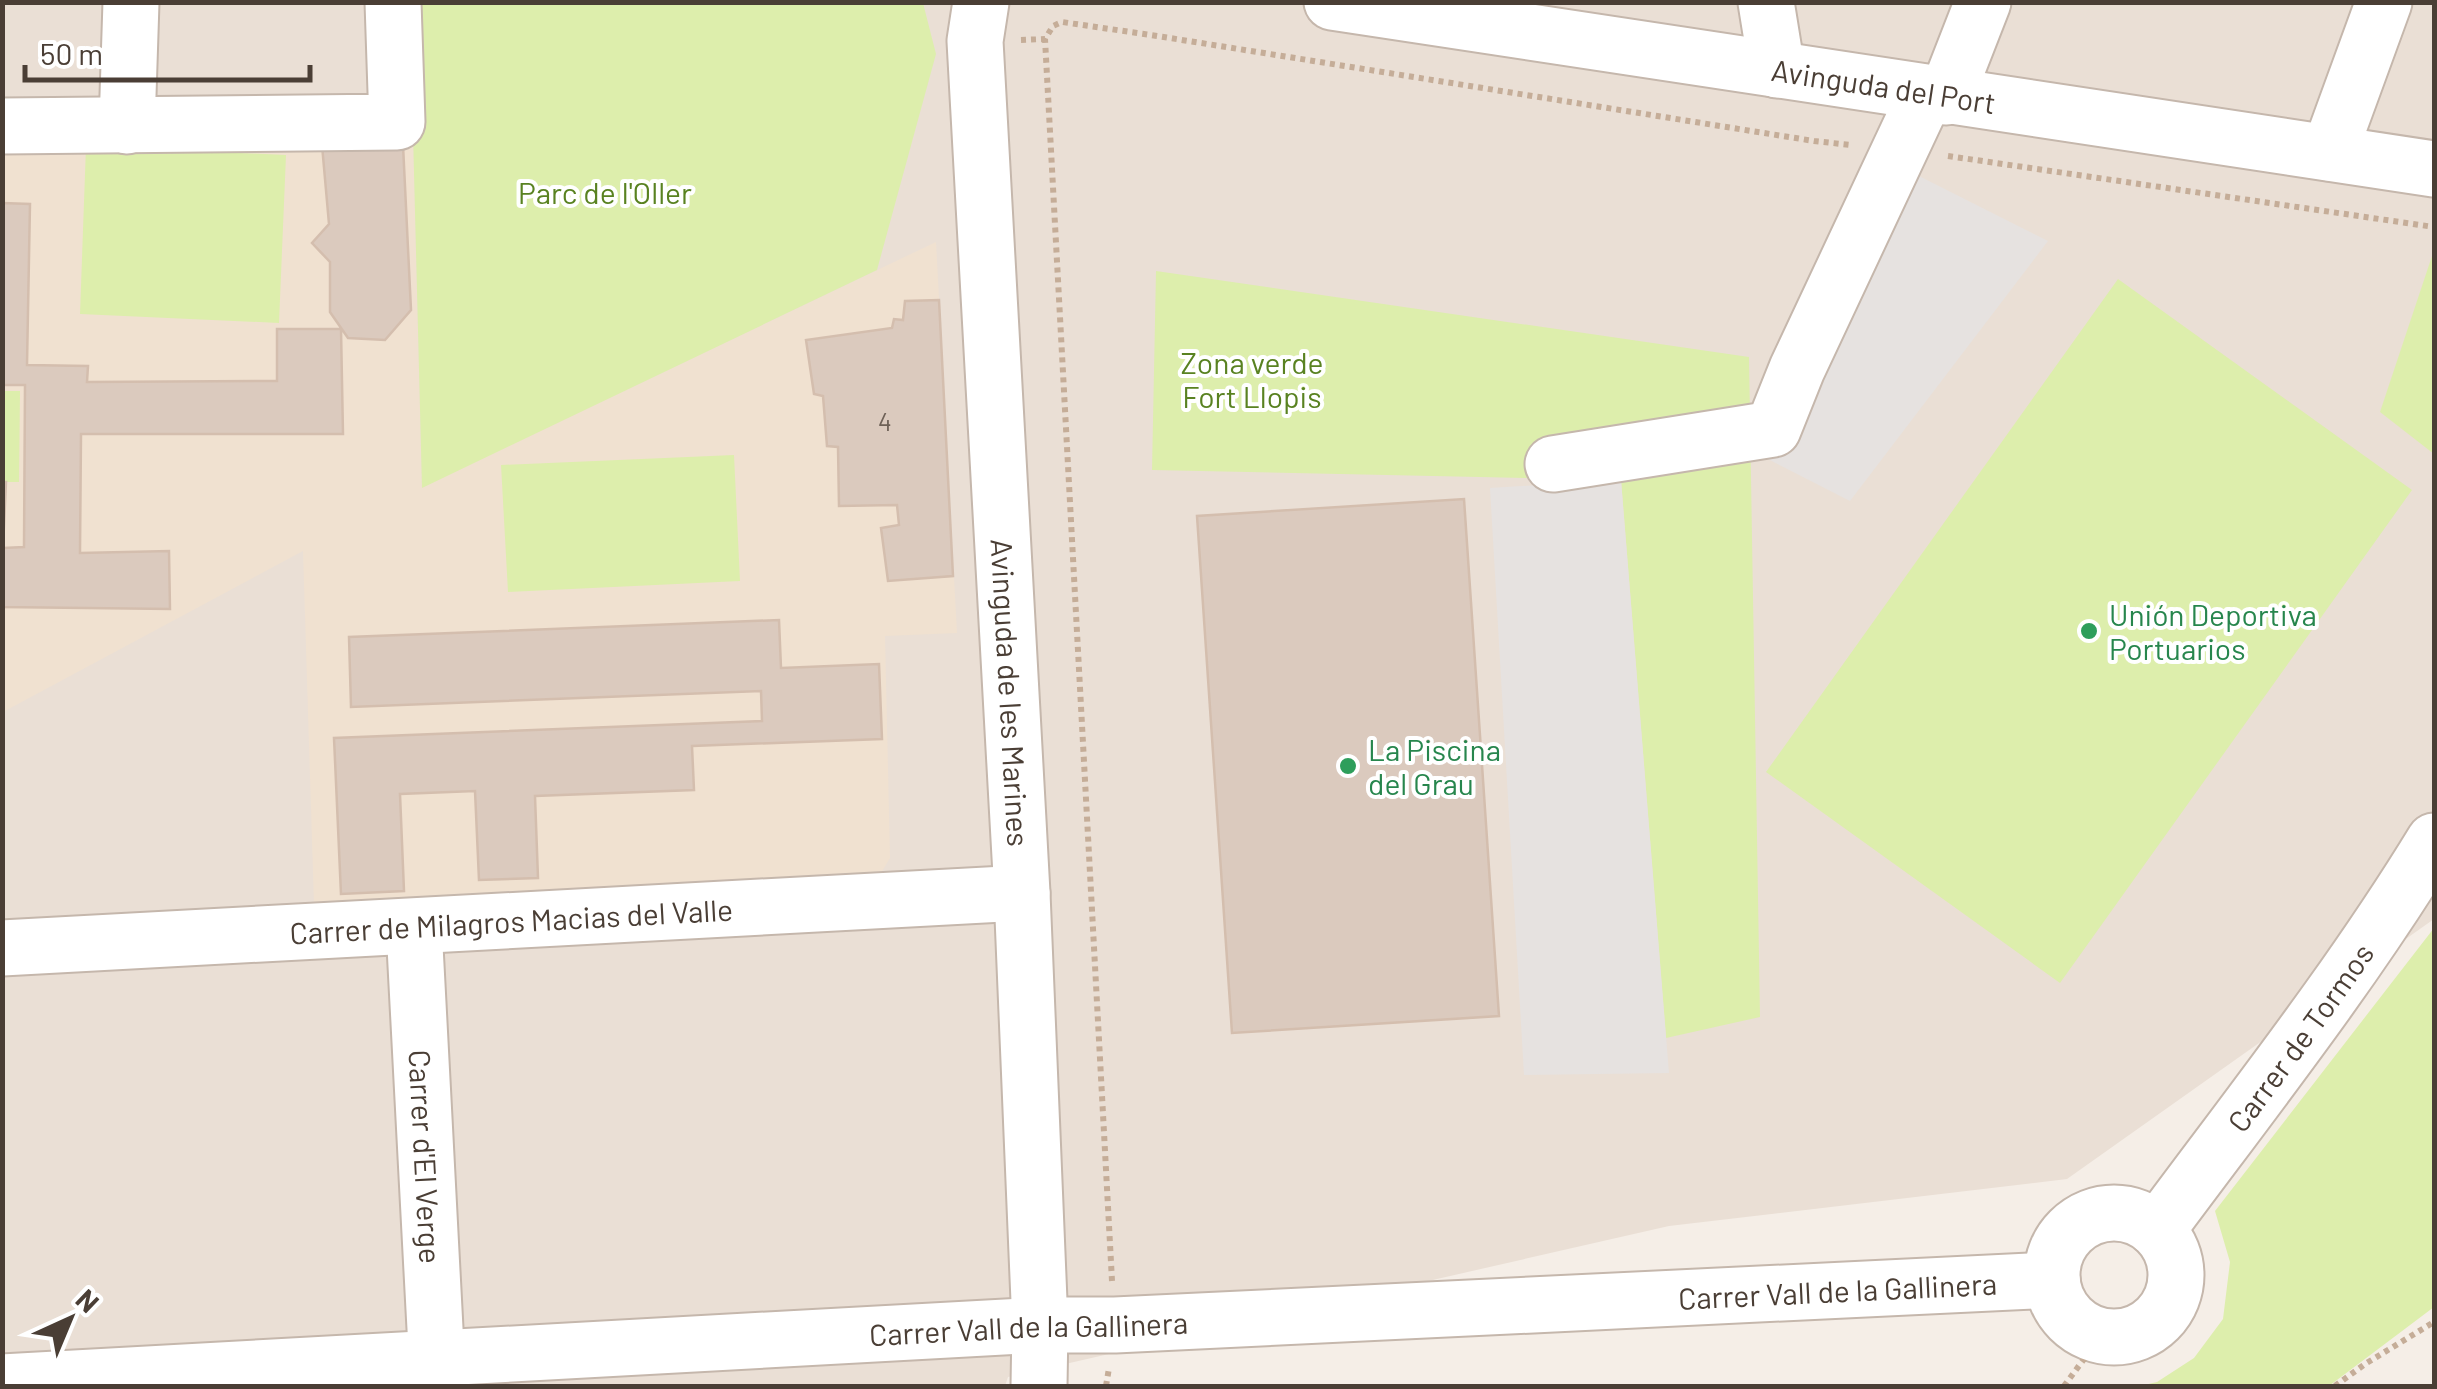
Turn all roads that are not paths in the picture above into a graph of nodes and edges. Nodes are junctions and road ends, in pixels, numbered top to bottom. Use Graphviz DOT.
graph roads {
  1 [pos="131,2"];
  2 [pos="393,2"];
  3 [pos="981,2"];
  4 [pos="1332,2"];
  5 [pos="1766,2"];
  6 [pos="1983,2"];
  7 [pos="2384,2"];
  8 [pos="1515,16"];
  9 [pos="1777,70"];
  10 [pos="1936,95"];
  11 [pos="2,126"];
  12 [pos="127,126"];
  13 [pos="2329,153"];
  14 [pos="2434,169"];
  15 [pos="1554,464"];
  16 [pos="2434,842"];
  17 [pos="2419,888"];
  18 [pos="1022,894"];
  19 [pos="414,927"];
  20 [pos="2,948"];
  21 [pos="2157,1230"];
  22 [pos="2052,1280"];
  23 [pos="1040,1325"];
  24 [pos="437,1373"];
  25 [pos="2,1382"];
  26 [pos="1038,1386"];
  1 -- 12 [label="street"];
  2 -- 12 [label="street"];
  3 -- 18 [label="street, Avinguda de les Marines"];
  4 -- 8 [label="street, Avinguda del Port"];
  5 -- 9 [label="street"];
  6 -- 10 [label="street"];
  7 -- 13 [label="street"];
  8 -- 9 [label="street, Avinguda del Port"];
  9 -- 10 [label="street, Avinguda del Port"];
  10 -- 13 [label="street, Avinguda del Port"];
  10 -- 15 [label="street"];
  11 -- 12 [label="street"];
  13 -- 14 [label="street, Avinguda del Port"];
  16 -- 17 [label="street, Carrer de Tormos"];
  17 -- 21 [label="street, Carrer de Tormos"];
  18 -- 19 [label="street, Carrer de Milagros Macias del Valle"];
  18 -- 23 [label="street, Avinguda de les Marines"];
  19 -- 20 [label="street, Carrer de Milagros Macias del Valle"];
  19 -- 24 [label="street, Carrer d'El Verge"];
  21 -- 22 [label="street"];
  21 -- 22 [label="street"];
  22 -- 23 [label="street, Carrer Vall de la Gallinera"];
  23 -- 24 [label="street, Carrer Vall de la Gallinera"];
  23 -- 26 [label="street, Avinguda de les Marines"];
  24 -- 25 [label="street, Carrer Vall de la Gallinera"];
}
